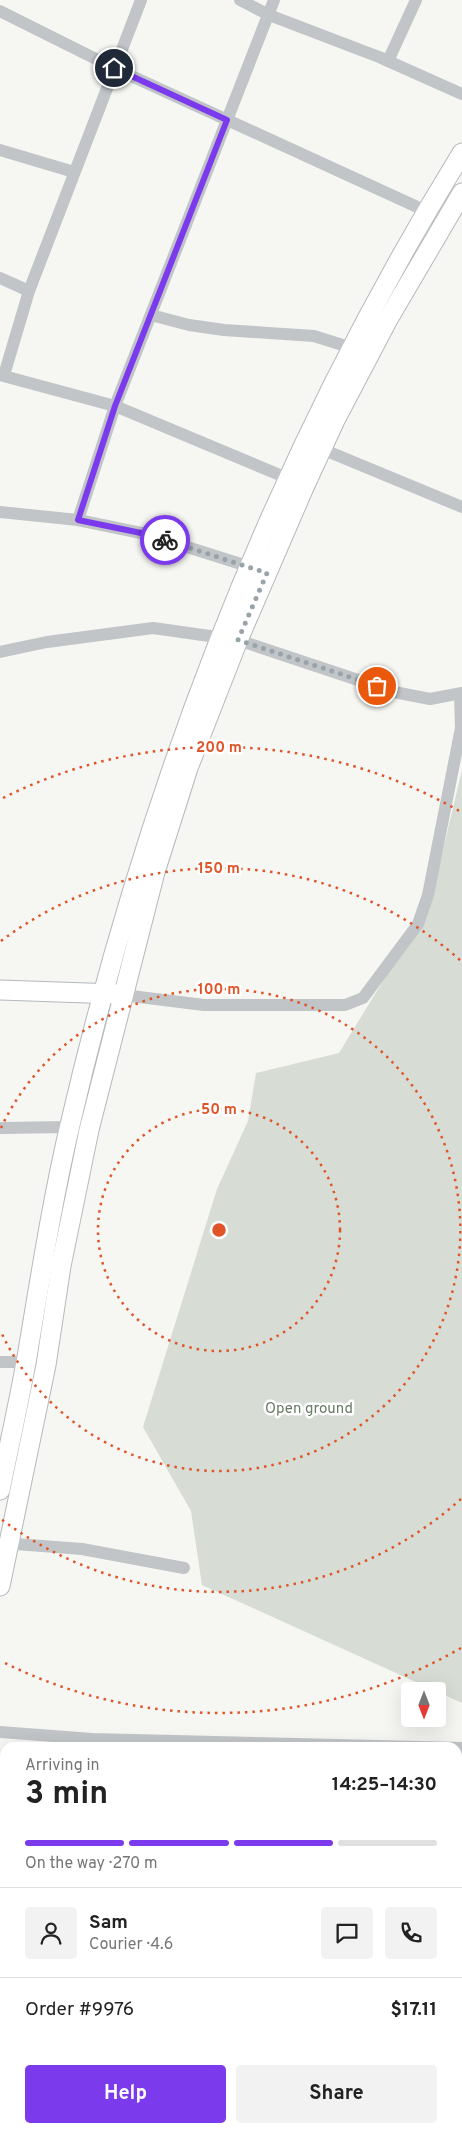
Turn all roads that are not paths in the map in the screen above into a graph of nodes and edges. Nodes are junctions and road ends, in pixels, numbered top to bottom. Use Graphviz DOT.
graph roads {
  1 [pos="141,0"];
  2 [pos="240,0"];
  3 [pos="274,0"];
  4 [pos="416,0"];
  5 [pos="0,10"];
  6 [pos="269,15"];
  7 [pos="388,61"];
  8 [pos="114,68"];
  9 [pos="462,94"];
  10 [pos="227,120"];
  11 [pos="0,150"];
  12 [pos="462,153"];
  13 [pos="74,172"];
  14 [pos="462,193"];
  15 [pos="426,211"];
  16 [pos="0,278"];
  17 [pos="29,291"];
  18 [pos="150,316"];
  19 [pos="352,348"];
  20 [pos="2,375"];
  21 [pos="115,406"];
  22 [pos="322,449"];
  23 [pos="287,478"];
  24 [pos="462,507"];
  25 [pos="0,512"];
  26 [pos="78,520"];
  27 [pos="248,566"];
  28 [pos="267,573"];
  29 [pos="219,637"];
  30 [pos="238,640"];
  31 [pos="0,652"];
  32 [pos="461,694"];
  33 [pos="0,990"];
  34 [pos="104,993"];
  35 [pos="123,995"];
  36 [pos="69,1127"];
  37 [pos="0,1128"];
  38 [pos="0,1362"];
  39 [pos="26,1362"];
  40 [pos="0,1490"];
  41 [pos="4,1544"];
  42 [pos="184,1568"];
  43 [pos="0,1586"];
  44 [pos="0,1732"];
  45 [pos="83,1742"];
  1 -- 8 [label="street"];
  2 -- 6 [label="street"];
  3 -- 6 [label="street"];
  4 -- 7 [label="street"];
  5 -- 8 [label="street"];
  6 -- 7 [label="street"];
  6 -- 10 [label="street"];
  7 -- 9 [label="street"];
  8 -- 10 [label="street"];
  8 -- 13 [label="street"];
  10 -- 15 [label="street"];
  10 -- 18 [label="street"];
  11 -- 13 [label="street"];
  12 -- 15 [label="main road"];
  13 -- 17 [label="street"];
  14 -- 22 [label="main road"];
  15 -- 19 [label="main road"];
  16 -- 17 [label="street"];
  17 -- 20 [label="street"];
  18 -- 19 [label="street"];
  18 -- 21 [label="street"];
  19 -- 23 [label="main road"];
  20 -- 21 [label="street"];
  21 -- 23 [label="street"];
  21 -- 26 [label="street"];
  22 -- 24 [label="street"];
  22 -- 28 [label="main road"];
  23 -- 27 [label="main road"];
  25 -- 26 [label="street"];
  26 -- 27 [label="street"];
  27 -- 28 [label="street"];
  27 -- 29 [label="main road"];
  28 -- 30 [label="main road"];
  29 -- 30 [label="street"];
  29 -- 31 [label="street"];
  29 -- 34 [label="main road"];
  30 -- 32 [label="street"];
  30 -- 35 [label="main road"];
  32 -- 35 [label="street"];
  33 -- 34 [label="main road"];
  34 -- 35 [label="main road"];
  34 -- 36 [label="main road"];
  35 -- 41 [label="main road"];
  36 -- 37 [label="street"];
  36 -- 39 [label="main road"];
  38 -- 39 [label="street"];
  39 -- 40 [label="main road"];
  41 -- 42 [label="street"];
  41 -- 43 [label="main road"];
  44 -- 45 [label="street"];
}
